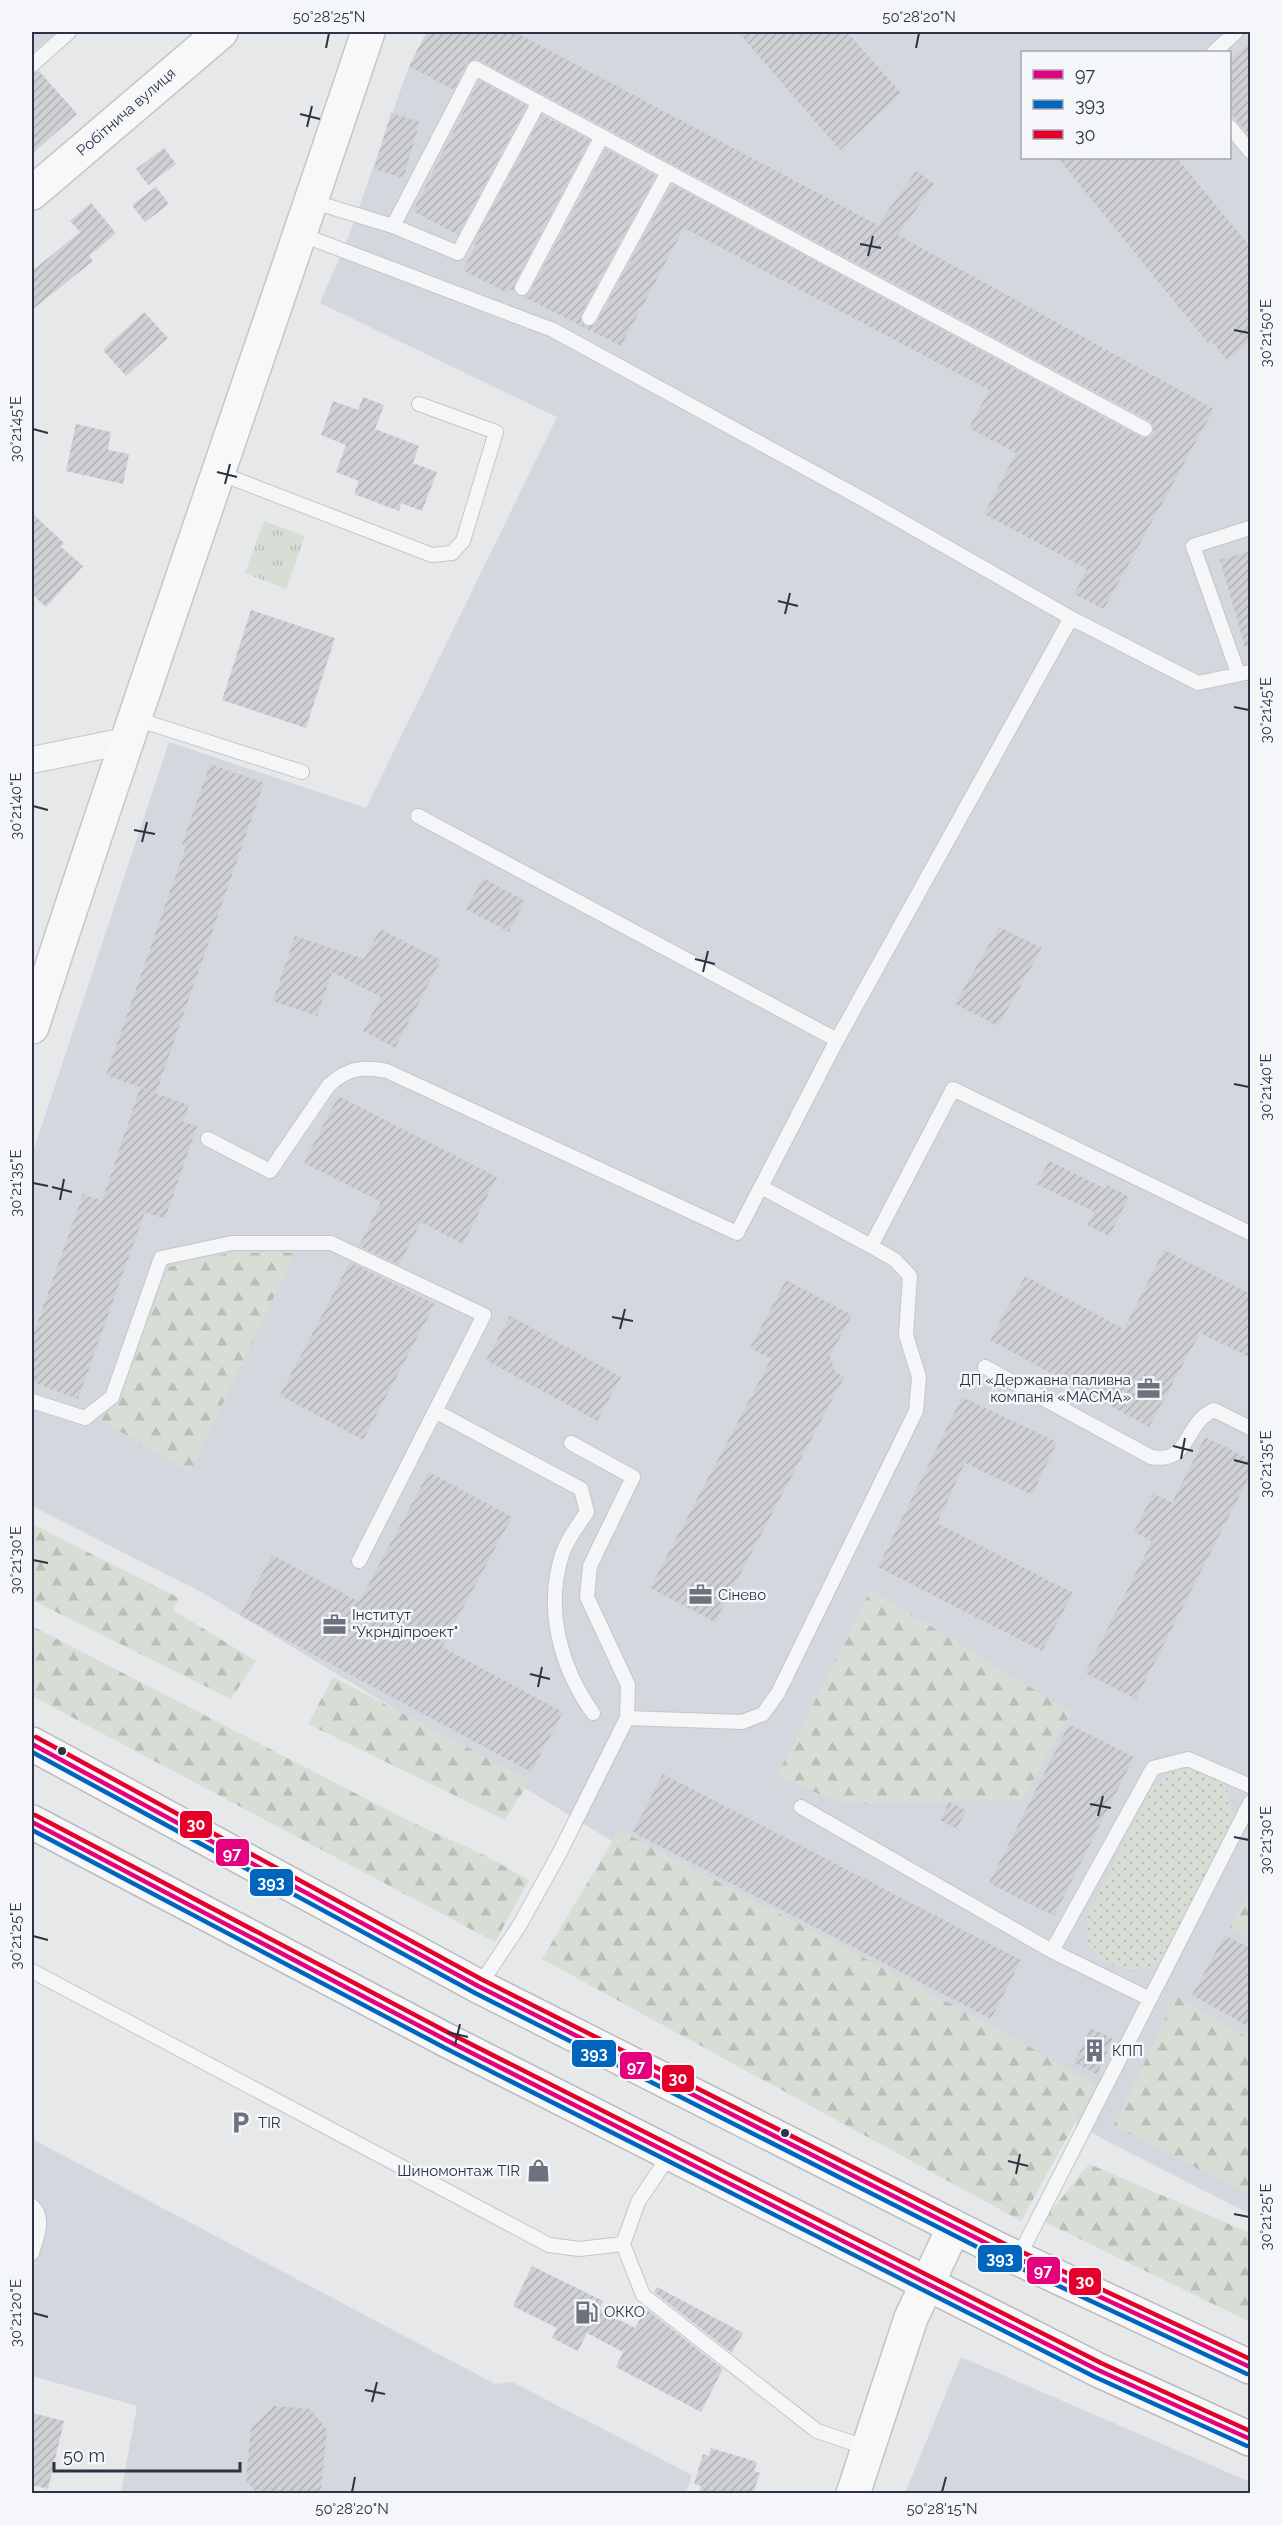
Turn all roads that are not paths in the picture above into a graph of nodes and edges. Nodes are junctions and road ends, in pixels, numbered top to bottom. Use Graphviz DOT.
graph roads {
  1 [pos="69,32"];
  2 [pos="220,32"];
  3 [pos="368,32"];
  4 [pos="1236,32"];
  5 [pos="1215,51"];
  6 [pos="32,64"];
  7 [pos="539,102"];
  8 [pos="1231,129"];
  9 [pos="602,136"];
  10 [pos="1251,152"];
  11 [pos="668,172"];
  12 [pos="32,193"];
  13 [pos="311,201"];
  14 [pos="393,226"];
  15 [pos="300,234"];
  16 [pos="522,288"];
  17 [pos="589,318"];
  18 [pos="418,404"];
  19 [pos="1145,429"];
  20 [pos="219,473"];
  21 [pos="1251,528"];
  22 [pos="1071,618"];
  23 [pos="1244,672"];
  24 [pos="129,730"];
  25 [pos="32,760"];
  26 [pos="302,772"];
  27 [pos="418,816"];
  28 [pos="32,1027"];
  29 [pos="837,1040"];
  30 [pos="208,1139"];
  31 [pos="761,1187"];
  32 [pos="1251,1233"];
  33 [pos="871,1246"];
  34 [pos="985,1367"];
  35 [pos="32,1401"];
  36 [pos="435,1412"];
  37 [pos="1251,1428"];
  38 [pos="571,1443"];
  39 [pos="359,1562"];
  40 [pos="593,1713"];
  41 [pos="627,1718"];
  42 [pos="32,1744"];
  43 [pos="1251,1786"];
  44 [pos="1251,1803"];
  45 [pos="801,1807"];
  46 [pos="32,1822"];
  47 [pos="1052,1951"];
  48 [pos="32,1971"];
  49 [pos="478,1986"];
  50 [pos="1150,1999"];
  51 [pos="671,2153"];
  52 [pos="32,2206"];
  53 [pos="954,2227"];
  54 [pos="623,2244"];
  55 [pos="32,2253"];
  56 [pos="1018,2258"];
  57 [pos="927,2282"];
  58 [pos="1251,2367"];
  59 [pos="1251,2439"];
  60 [pos="868,2448"];
  61 [pos="853,2493"];
  1 -- 6 [label="lane"];
  2 -- 12 [label="main road, Робітнича вулиця"];
  3 -- 13 [label="main road"];
  4 -- 5 [label="lane"];
  7 -- 9 [label="lane"];
  7 -- 14 [label="lane"];
  7 -- 14 [label="lane"];
  8 -- 10 [label="lane"];
  9 -- 11 [label="lane"];
  9 -- 16 [label="lane"];
  11 -- 17 [label="lane"];
  11 -- 19 [label="lane"];
  13 -- 14 [label="lane"];
  13 -- 15 [label="main road"];
  15 -- 20 [label="main road"];
  15 -- 22 [label="lane"];
  18 -- 20 [label="lane"];
  20 -- 24 [label="main road"];
  21 -- 23 [label="lane"];
  22 -- 23 [label="lane"];
  22 -- 29 [label="lane"];
  24 -- 25 [label="street"];
  24 -- 26 [label="lane"];
  24 -- 28 [label="main road"];
  27 -- 29 [label="lane"];
  29 -- 31 [label="lane"];
  30 -- 31 [label="lane"];
  31 -- 33 [label="lane"];
  32 -- 33 [label="lane"];
  33 -- 41 [label="lane"];
  34 -- 37 [label="lane"];
  35 -- 36 [label="lane"];
  36 -- 39 [label="lane"];
  36 -- 40 [label="lane"];
  38 -- 41 [label="lane"];
  41 -- 49 [label="lane"];
  42 -- 49 [label="main road"];
  43 -- 47 [label="lane"];
  44 -- 50 [label="lane"];
  45 -- 47 [label="lane"];
  46 -- 51 [label="main road"];
  47 -- 50 [label="lane"];
  48 -- 54 [label="lane"];
  49 -- 53 [label="main road"];
  50 -- 56 [label="lane"];
  51 -- 54 [label="lane"];
  51 -- 57 [label="main road"];
  52 -- 55 [label="lane"];
  53 -- 56 [label="main road"];
  53 -- 57 [label="main road"];
  54 -- 60 [label="lane"];
  56 -- 58 [label="main road"];
  57 -- 59 [label="main road"];
  57 -- 60 [label="main road"];
  60 -- 61 [label="main road"];
}
